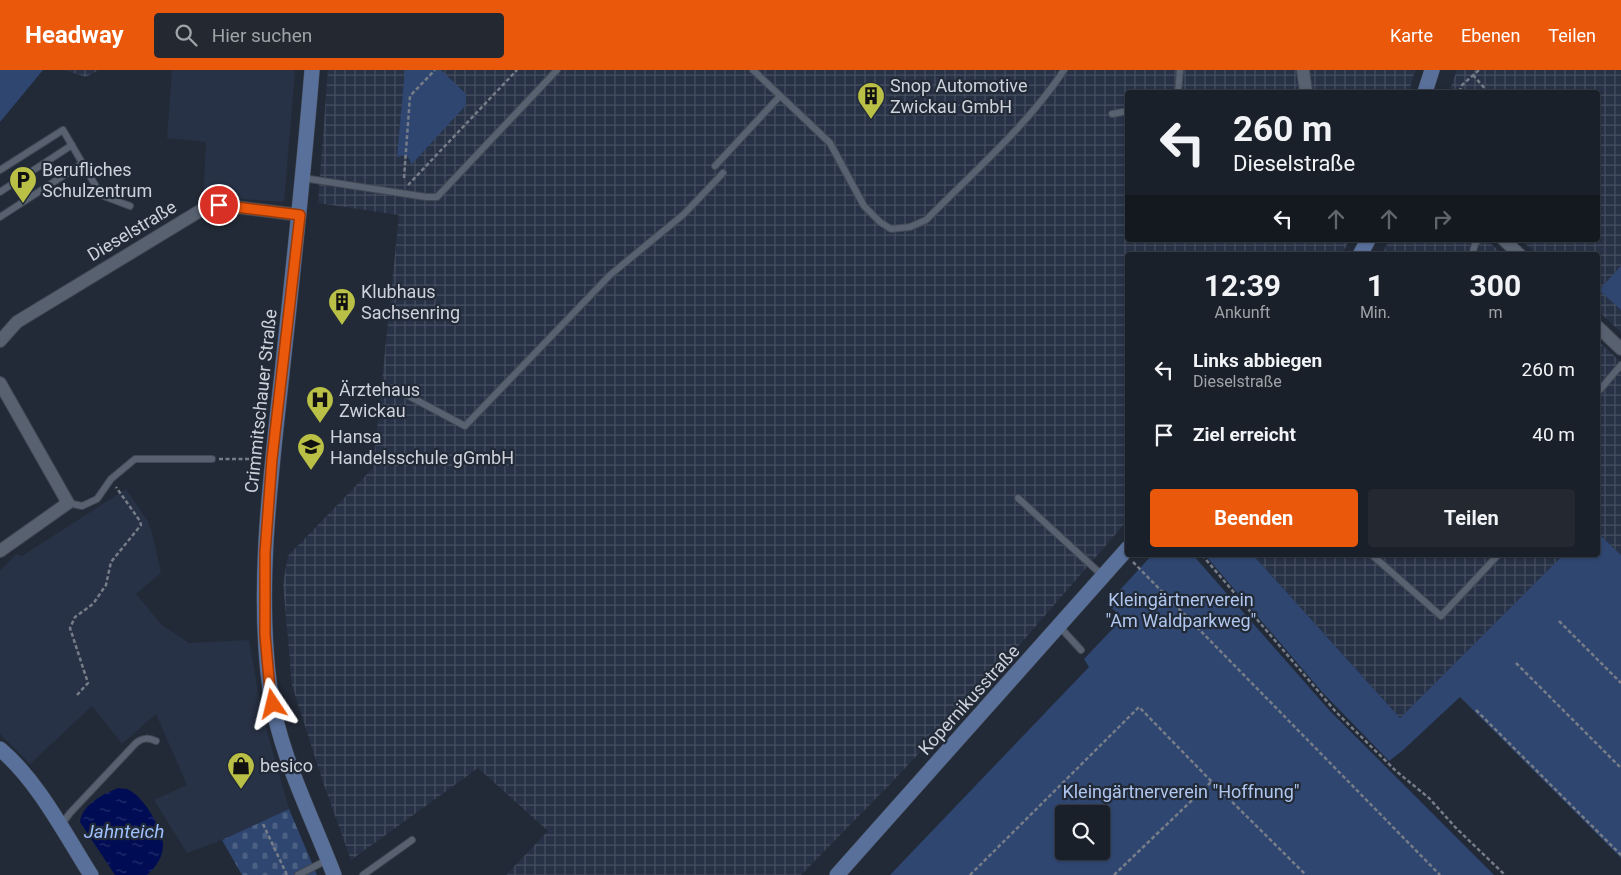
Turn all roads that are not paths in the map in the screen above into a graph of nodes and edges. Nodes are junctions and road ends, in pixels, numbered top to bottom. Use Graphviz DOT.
graph roads {
  1 [pos="312,70"];
  2 [pos="557,70"];
  3 [pos="753,70"];
  4 [pos="1064,70"];
  5 [pos="1180,70"];
  6 [pos="1303,70"];
  7 [pos="1432,70"];
  8 [pos="1178,90"];
  9 [pos="1306,90"];
  10 [pos="1426,90"];
  11 [pos="780,96"];
  12 [pos="1125,112"];
  13 [pos="1112,114"];
  14 [pos="72,145"];
  15 [pos="83,162"];
  16 [pos="715,166"];
  17 [pos="0,170"];
  18 [pos="723,173"];
  19 [pos="303,178"];
  20 [pos="0,192"];
  21 [pos="130,206"];
  22 [pos="300,215"];
  23 [pos="0,217"];
  24 [pos="1506,242"];
  25 [pos="1517,252"];
  26 [pos="1600,329"];
  27 [pos="0,341"];
  28 [pos="1621,349"];
  29 [pos="1621,364"];
  30 [pos="0,383"];
  31 [pos="1600,390"];
  32 [pos="404,394"];
  33 [pos="212,459"];
  34 [pos="1018,498"];
  35 [pos="68,503"];
  36 [pos="0,551"];
  37 [pos="1125,551"];
  38 [pos="1374,557"];
  39 [pos="1496,557"];
  40 [pos="1103,576"];
  41 [pos="1059,626"];
  42 [pos="1081,650"];
  43 [pos="156,741"];
  44 [pos="0,749"];
  45 [pos="61,825"];
  46 [pos="412,840"];
  47 [pos="328,860"];
  48 [pos="91,875"];
  49 [pos="298,875"];
  50 [pos="334,875"];
  51 [pos="363,875"];
  52 [pos="837,875"];
  1 -- 19 [label="main road, Crimmitschauer Straße"];
  2 -- 19 [label="lane"];
  3 -- 11 [label="lane"];
  4 -- 11 [label="lane"];
  5 -- 8 [label="lane"];
  6 -- 9 [label="street"];
  7 -- 10 [label="main road"];
  11 -- 16 [label="lane"];
  12 -- 13 [label="lane"];
  14 -- 15 [label="lane"];
  14 -- 17 [label="lane"];
  14 -- 20 [label="lane"];
  15 -- 21 [label="lane"];
  15 -- 23 [label="lane"];
  18 -- 32 [label="lane"];
  19 -- 22 [label="main road, Crimmitschauer Straße"];
  22 -- 27 [label="street, Dieselstraße"];
  22 -- 47 [label="main road, Crimmitschauer Straße"];
  24 -- 25 [label="street"];
  26 -- 28 [label="street"];
  29 -- 31 [label="lane"];
  30 -- 35 [label="street"];
  33 -- 35 [label="lane"];
  34 -- 40 [label="lane"];
  35 -- 36 [label="street"];
  37 -- 40 [label="main road, Kopernikusstraße"];
  38 -- 39 [label="lane"];
  40 -- 41 [label="main road, Kopernikusstraße"];
  41 -- 42 [label="lane"];
  41 -- 52 [label="main road, Kopernikusstraße"];
  43 -- 45 [label="lane"];
  44 -- 45 [label="main road"];
  45 -- 48 [label="main road"];
  46 -- 51 [label="lane"];
  47 -- 49 [label="lane"];
  47 -- 50 [label="main road, Crimmitschauer Straße"];
}
